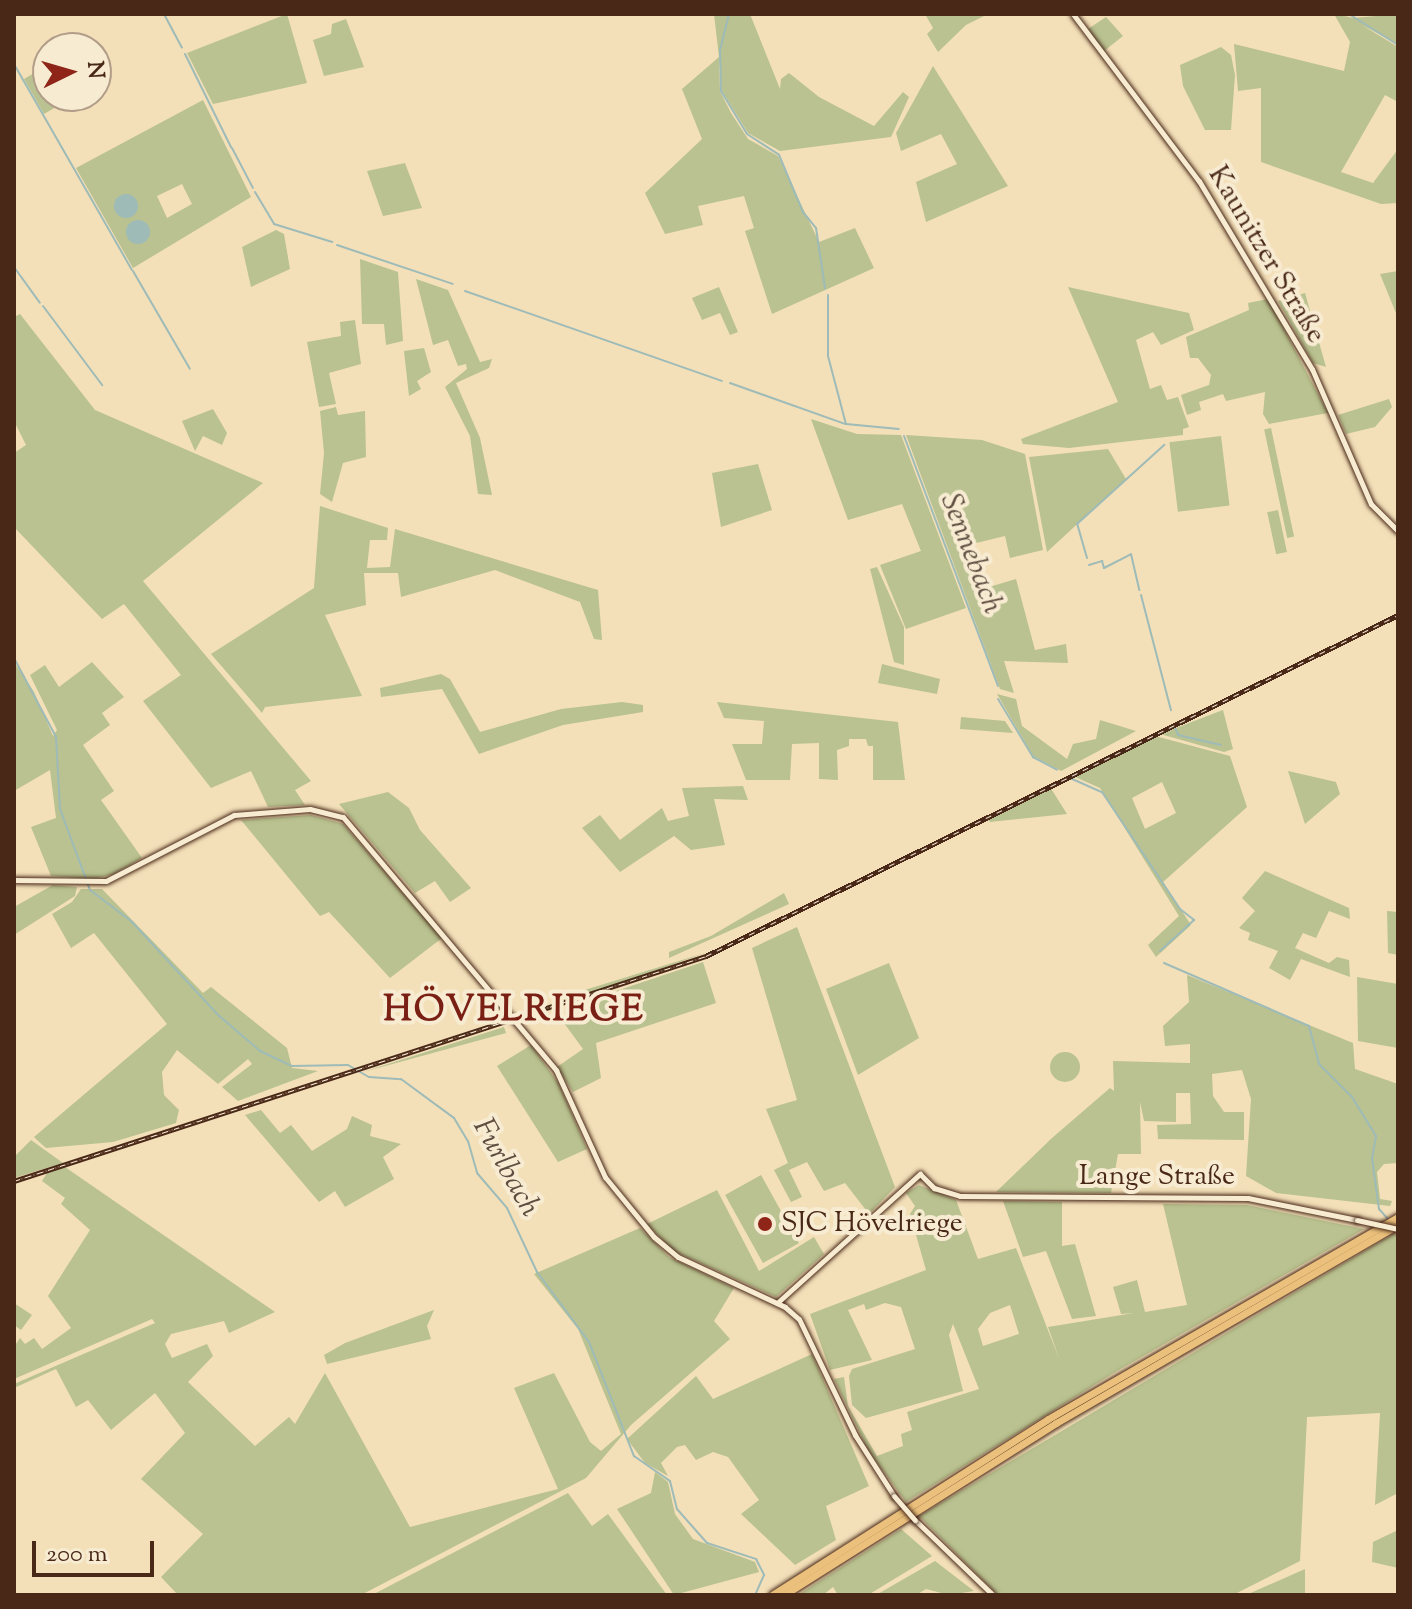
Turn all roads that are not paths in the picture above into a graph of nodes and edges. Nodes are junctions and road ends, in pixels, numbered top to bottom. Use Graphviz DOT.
graph roads {
  1 [pos="1073,14"];
  2 [pos="1398,531"];
  3 [pos="14,880"];
  4 [pos="1395,1224"];
  5 [pos="777,1303"];
  6 [pos="785,1591"];
  7 [pos="772,1595"];
  8 [pos="993,1595"];
  1 -- 2 [label="main road, Kaunitzer Straße"];
  3 -- 5 [label="main road"];
  4 -- 5 [label="main road, Lange Straße, bridge"];
  4 -- 6 [label="highway"];
  5 -- 8 [label="main road, bridge"];
  6 -- 7 [label="highway"];
}
